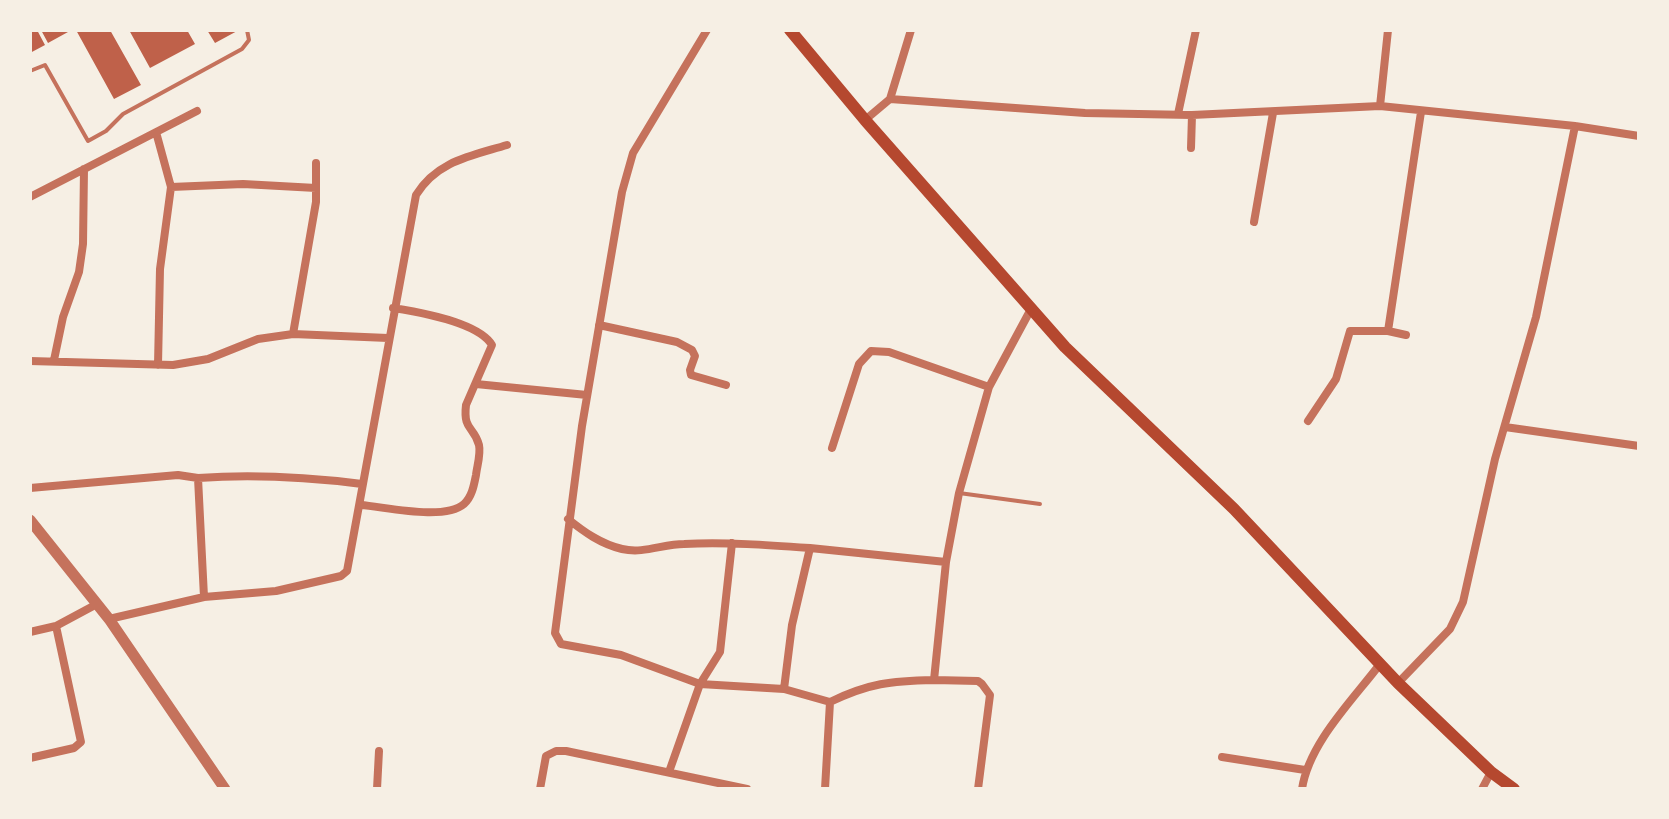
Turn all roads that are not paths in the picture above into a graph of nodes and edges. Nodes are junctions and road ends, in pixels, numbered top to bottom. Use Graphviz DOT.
graph roads {
  1 [pos="247,30"];
  2 [pos="707,30"];
  3 [pos="790,30"];
  4 [pos="911,30"];
  5 [pos="1196,30"];
  6 [pos="1388,30"];
  7 [pos="30,71"];
  8 [pos="890,99"];
  9 [pos="1380,106"];
  10 [pos="197,111"];
  11 [pos="1421,112"];
  12 [pos="1273,113"];
  13 [pos="1178,114"];
  14 [pos="1192,115"];
  15 [pos="865,120"];
  16 [pos="1575,126"];
  17 [pos="156,132"];
  18 [pos="1639,136"];
  19 [pos="507,145"];
  20 [pos="1191,148"];
  21 [pos="316,163"];
  22 [pos="84,169"];
  23 [pos="171,187"];
  24 [pos="316,188"];
  25 [pos="30,197"];
  26 [pos="1254,222"];
  27 [pos="393,308"];
  28 [pos="1031,309"];
  29 [pos="599,325"];
  30 [pos="1388,331"];
  31 [pos="293,334"];
  32 [pos="1406,335"];
  33 [pos="388,338"];
  34 [pos="54,360"];
  35 [pos="30,361"];
  36 [pos="158,365"];
  37 [pos="476,384"];
  38 [pos="726,385"];
  39 [pos="989,387"];
  40 [pos="587,395"];
  41 [pos="1308,421"];
  42 [pos="1505,427"];
  43 [pos="1639,446"];
  44 [pos="832,448"];
  45 [pos="198,478"];
  46 [pos="362,484"];
  47 [pos="30,488"];
  48 [pos="959,493"];
  49 [pos="1040,504"];
  50 [pos="361,505"];
  51 [pos="568,519"];
  52 [pos="30,520"];
  53 [pos="732,543"];
  54 [pos="810,548"];
  55 [pos="946,562"];
  56 [pos="204,597"];
  57 [pos="97,604"];
  58 [pos="109,619"];
  59 [pos="56,626"];
  60 [pos="30,632"];
  61 [pos="1380,664"];
  62 [pos="934,680"];
  63 [pos="1398,683"];
  64 [pos="700,684"];
  65 [pos="784,689"];
  66 [pos="830,702"];
  67 [pos="379,751"];
  68 [pos="1222,757"];
  69 [pos="30,758"];
  70 [pos="1305,770"];
  71 [pos="669,772"];
  72 [pos="1491,772"];
  73 [pos="225,789"];
  74 [pos="377,789"];
  75 [pos="540,789"];
  76 [pos="747,789"];
  77 [pos="825,789"];
  78 [pos="978,789"];
  79 [pos="1302,789"];
  80 [pos="1482,789"];
  81 [pos="1514,789"];
  1 -- 7 [label="lane"];
  2 -- 29 [label="street"];
  3 -- 15 [label="main road"];
  4 -- 8 [label="street"];
  5 -- 13 [label="street"];
  6 -- 9 [label="street"];
  8 -- 13 [label="street"];
  8 -- 15 [label="street"];
  9 -- 11 [label="street"];
  9 -- 12 [label="street"];
  10 -- 17 [label="street"];
  11 -- 16 [label="street"];
  11 -- 30 [label="street"];
  12 -- 14 [label="street"];
  12 -- 26 [label="street"];
  13 -- 14 [label="street"];
  14 -- 20 [label="street"];
  15 -- 28 [label="main road"];
  16 -- 18 [label="street"];
  16 -- 42 [label="street"];
  17 -- 22 [label="street"];
  17 -- 23 [label="street"];
  19 -- 27 [label="street"];
  21 -- 24 [label="street"];
  22 -- 25 [label="street"];
  22 -- 34 [label="street"];
  23 -- 24 [label="street"];
  23 -- 36 [label="street"];
  24 -- 31 [label="street"];
  27 -- 33 [label="street"];
  27 -- 37 [label="street"];
  28 -- 39 [label="street"];
  28 -- 61 [label="main road"];
  29 -- 38 [label="street"];
  29 -- 40 [label="street"];
  30 -- 32 [label="street"];
  30 -- 41 [label="street"];
  31 -- 33 [label="street"];
  31 -- 36 [label="street"];
  33 -- 46 [label="street"];
  34 -- 35 [label="street"];
  34 -- 36 [label="street"];
  37 -- 40 [label="street"];
  37 -- 50 [label="street"];
  39 -- 44 [label="street"];
  39 -- 48 [label="street"];
  40 -- 51 [label="street"];
  42 -- 43 [label="street"];
  42 -- 63 [label="street"];
  45 -- 46 [label="street"];
  45 -- 47 [label="street"];
  45 -- 56 [label="street"];
  46 -- 50 [label="street"];
  48 -- 49 [label="lane"];
  48 -- 55 [label="street"];
  50 -- 56 [label="street"];
  51 -- 53 [label="street"];
  51 -- 64 [label="street"];
  52 -- 57 [label="street"];
  53 -- 54 [label="street"];
  53 -- 64 [label="street"];
  54 -- 55 [label="street"];
  54 -- 65 [label="street"];
  55 -- 62 [label="street"];
  56 -- 58 [label="street"];
  57 -- 58 [label="street"];
  57 -- 59 [label="street"];
  58 -- 73 [label="street"];
  59 -- 60 [label="street"];
  59 -- 69 [label="street"];
  61 -- 63 [label="main road"];
  61 -- 70 [label="street"];
  62 -- 66 [label="street"];
  62 -- 78 [label="street"];
  63 -- 72 [label="main road"];
  64 -- 65 [label="street"];
  64 -- 71 [label="street"];
  65 -- 66 [label="street"];
  66 -- 77 [label="street"];
  67 -- 74 [label="street"];
  68 -- 70 [label="street"];
  70 -- 79 [label="street"];
  71 -- 75 [label="street"];
  71 -- 76 [label="street"];
  72 -- 80 [label="street"];
  72 -- 81 [label="main road"];
}
